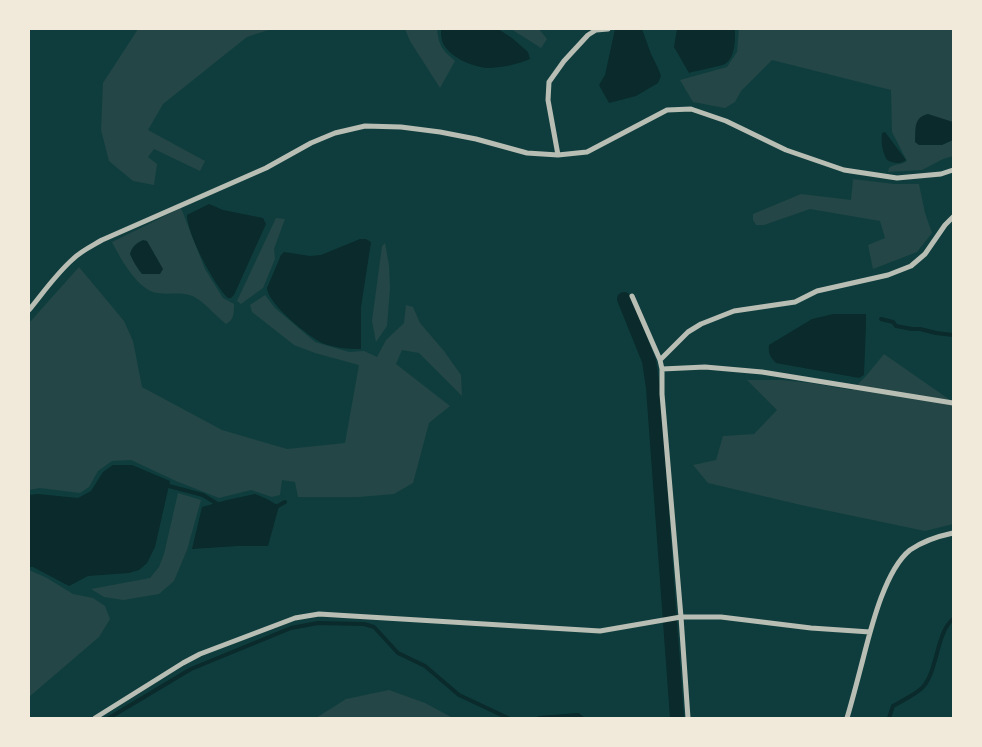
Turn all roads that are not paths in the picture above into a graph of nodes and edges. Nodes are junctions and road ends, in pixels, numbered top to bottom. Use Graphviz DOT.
graph roads {
  1 [pos="608,29"];
  2 [pos="558,154"];
  3 [pos="953,170"];
  4 [pos="953,217"];
  5 [pos="632,296"];
  6 [pos="29,310"];
  7 [pos="660,360"];
  8 [pos="662,369"];
  9 [pos="953,403"];
  10 [pos="953,533"];
  11 [pos="681,618"];
  12 [pos="870,632"];
  13 [pos="95,718"];
  14 [pos="688,718"];
  15 [pos="847,718"];
  1 -- 2 [label="street"];
  2 -- 3 [label="street"];
  2 -- 6 [label="street"];
  4 -- 7 [label="street"];
  5 -- 7 [label="street"];
  7 -- 8 [label="street"];
  8 -- 9 [label="street"];
  8 -- 11 [label="street"];
  10 -- 12 [label="street"];
  11 -- 12 [label="street"];
  11 -- 13 [label="street"];
  11 -- 14 [label="street"];
  12 -- 15 [label="street"];
}
